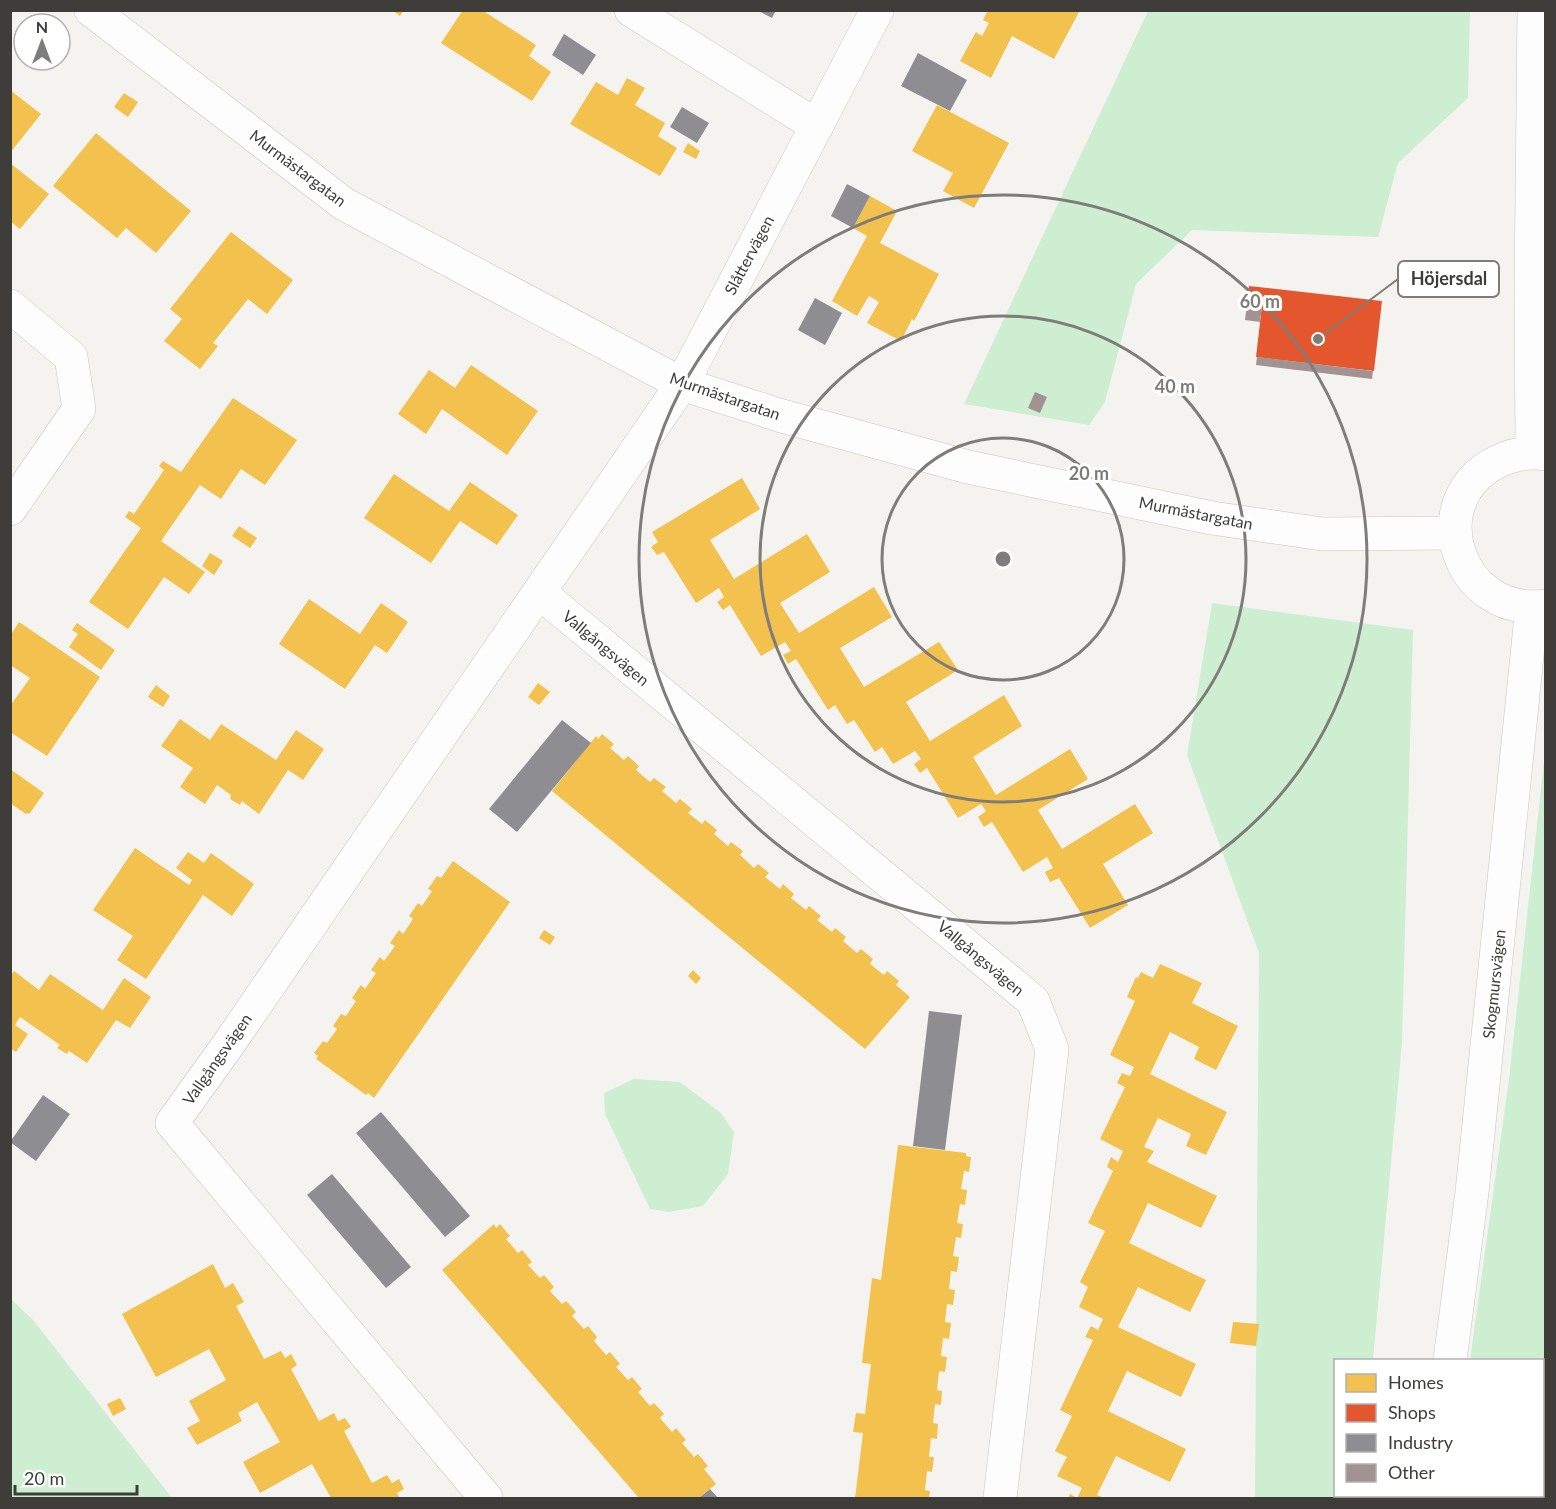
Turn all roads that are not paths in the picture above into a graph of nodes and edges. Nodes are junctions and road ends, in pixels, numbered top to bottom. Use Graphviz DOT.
graph roads {
  1 [pos="91,10"];
  2 [pos="631,10"];
  3 [pos="877,10"];
  4 [pos="1534,10"];
  5 [pos="817,126"];
  6 [pos="10,306"];
  7 [pos="682,384"];
  8 [pos="1539,453"];
  9 [pos="10,509"];
  10 [pos="1455,533"];
  11 [pos="540,592"];
  12 [pos="1539,606"];
  13 [pos="1450,1359"];
  14 [pos="486,1498"];
  15 [pos="1000,1498"];
  1 -- 7 [label="street, Murmästargatan"];
  2 -- 5 [label="street"];
  3 -- 5 [label="street, Slåttervägen"];
  4 -- 8 [label="street, Skogmursvägen"];
  5 -- 7 [label="street, Slåttervägen"];
  6 -- 9 [label="street"];
  7 -- 10 [label="street, Murmästargatan"];
  7 -- 11 [label="street, Vallgångsvägen"];
  8 -- 10 [label="street, Skogmursvägen"];
  10 -- 12 [label="street, Skogmursvägen"];
  11 -- 14 [label="street, Vallgångsvägen"];
  11 -- 15 [label="street, Vallgångsvägen"];
  12 -- 13 [label="street, Skogmursvägen"];
}
